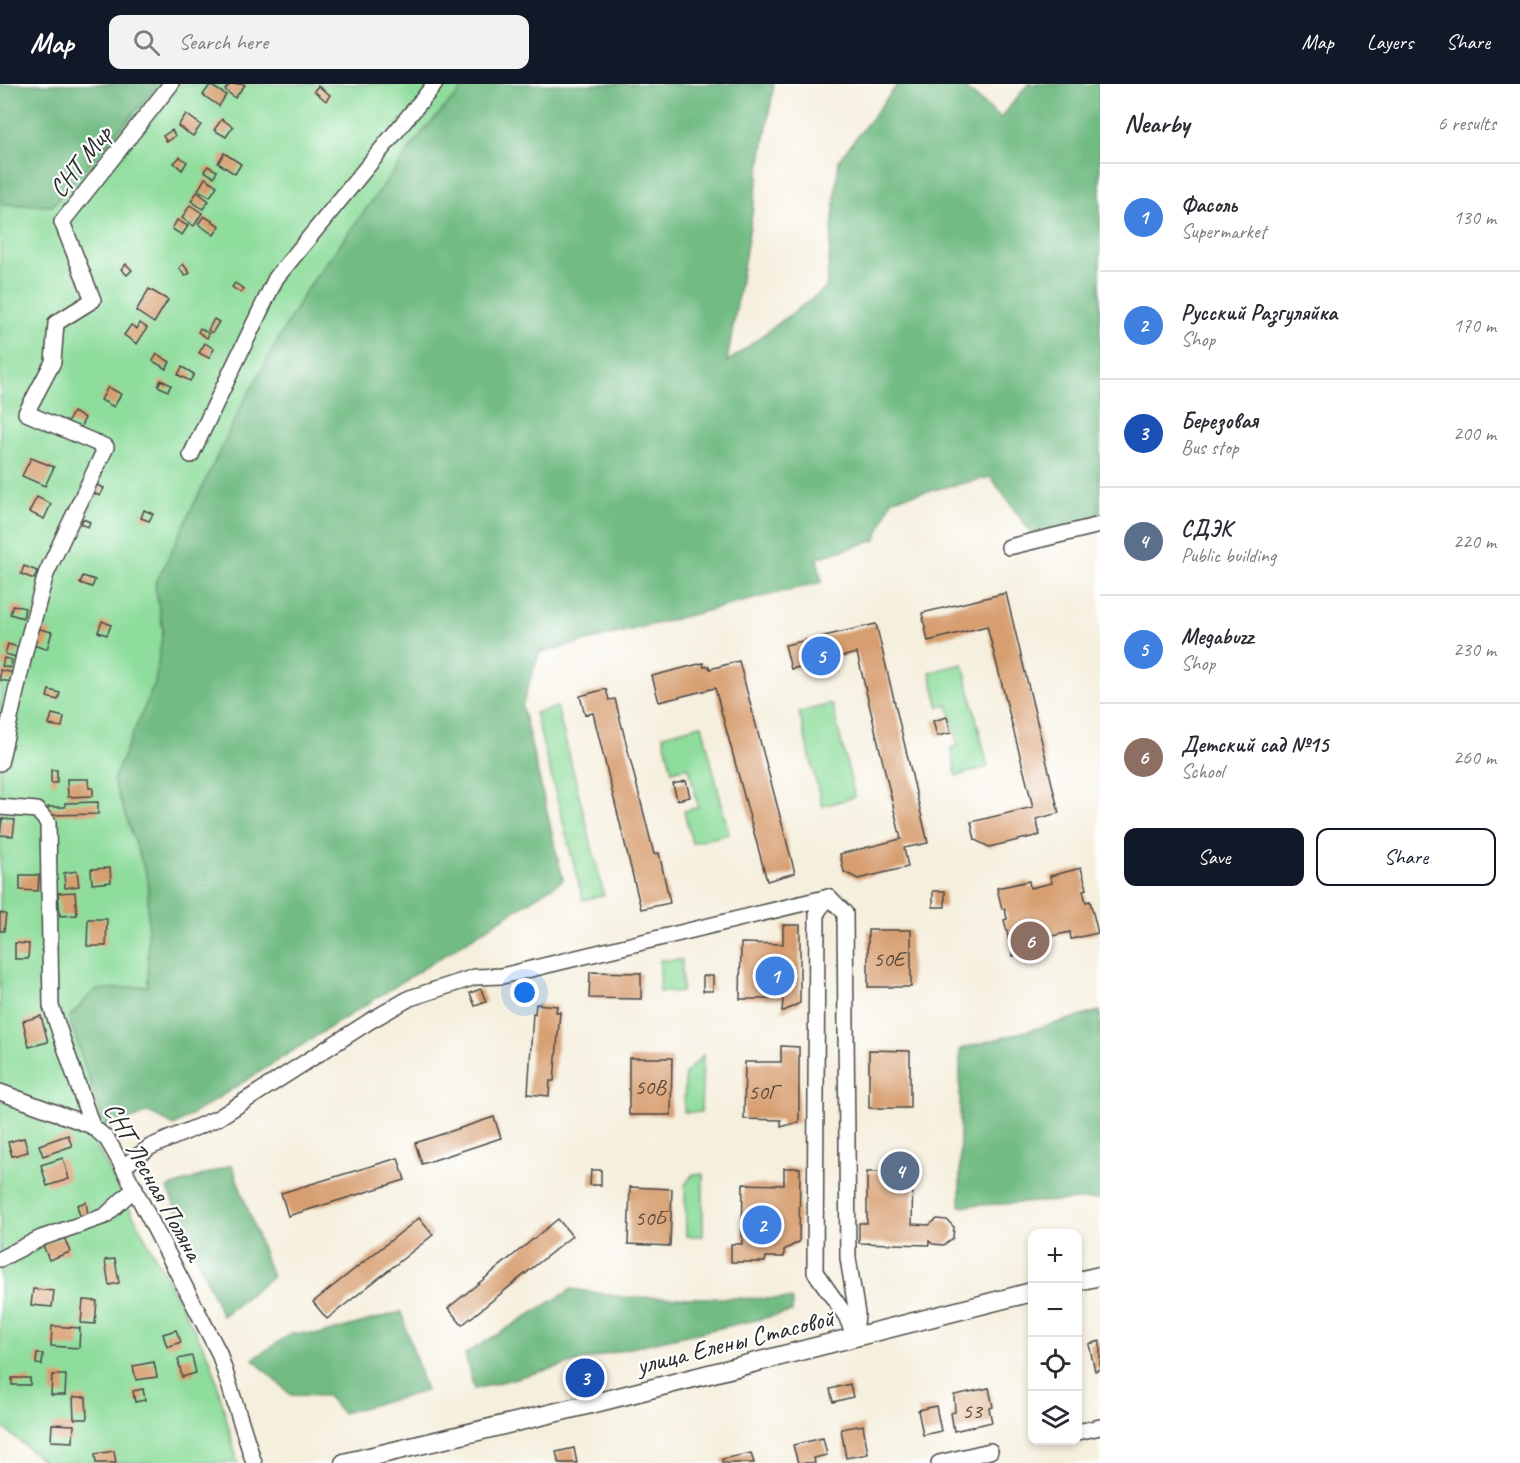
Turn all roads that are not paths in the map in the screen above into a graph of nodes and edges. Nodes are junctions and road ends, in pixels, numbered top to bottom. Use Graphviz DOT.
graph roads {
  1 [pos="171,84"];
  2 [pos="435,84"];
  3 [pos="191,455"];
  4 [pos="1100,525"];
  5 [pos="1009,548"];
  6 [pos="0,763"];
  7 [pos="0,807"];
  8 [pos="829,897"];
  9 [pos="0,1092"];
  10 [pos="92,1126"];
  11 [pos="123,1167"];
  12 [pos="135,1188"];
  13 [pos="0,1259"];
  14 [pos="1100,1276"];
  15 [pos="1082,1280"];
  16 [pos="1028,1293"];
  17 [pos="855,1337"];
  18 [pos="1100,1427"];
  19 [pos="1082,1430"];
  20 [pos="990,1451"];
  21 [pos="254,1463"];
  22 [pos="344,1463"];
  23 [pos="939,1463"];
  1 -- 6 [label="street, СНТ Мир"];
  2 -- 3 [label="street"];
  4 -- 5 [label="street"];
  7 -- 10 [label="street, СНТ Лесная Поляна"];
  8 -- 11 [label="street"];
  8 -- 17 [label="street"];
  8 -- 17 [label="street"];
  9 -- 10 [label="street"];
  10 -- 11 [label="street, СНТ Лесная Поляна"];
  11 -- 12 [label="street, СНТ Лесная Поляна"];
  12 -- 13 [label="street"];
  12 -- 21 [label="street, СНТ Лесная Поляна"];
  14 -- 15 [label="main road"];
  16 -- 17 [label="main road, улица Елены Стасовой"];
  17 -- 22 [label="main road, улица Елены Стасовой"];
  18 -- 19 [label="street"];
  20 -- 23 [label="street"];
}
